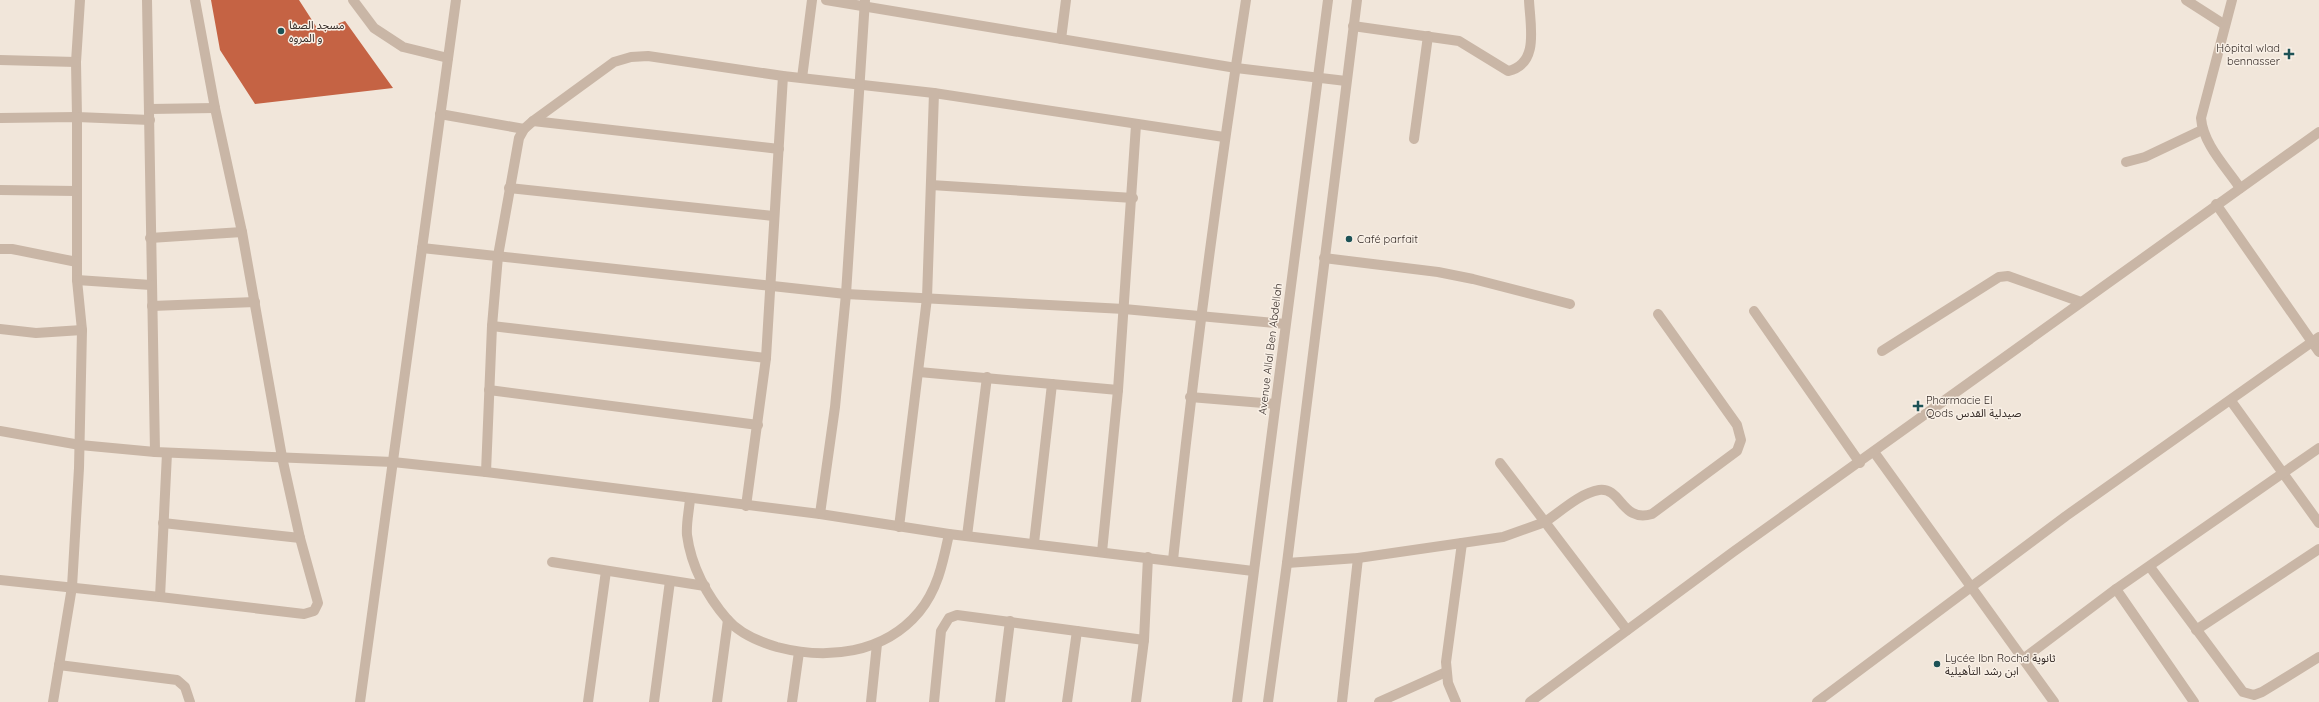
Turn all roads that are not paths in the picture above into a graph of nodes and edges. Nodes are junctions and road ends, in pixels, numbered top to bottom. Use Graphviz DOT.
graph roads {
  1 [pos="80,0"];
  2 [pos="147,0"];
  3 [pos="195,0"];
  4 [pos="353,0"];
  5 [pos="456,0"];
  6 [pos="812,0"];
  7 [pos="826,0"];
  8 [pos="1066,0"];
  9 [pos="1246,0"];
  10 [pos="1328,0"];
  11 [pos="1357,0"];
  12 [pos="1529,0"];
  13 [pos="2186,0"];
  14 [pos="2232,0"];
  15 [pos="865,3"];
  16 [pos="2225,25"];
  17 [pos="1353,26"];
  18 [pos="1428,36"];
  19 [pos="1060,38"];
  20 [pos="448,58"];
  21 [pos="0,60"];
  22 [pos="76,62"];
  23 [pos="1236,68"];
  24 [pos="784,76"];
  25 [pos="802,78"];
  26 [pos="1317,79"];
  27 [pos="1346,81"];
  28 [pos="859,83"];
  29 [pos="934,93"];
  30 [pos="215,108"];
  31 [pos="150,109"];
  32 [pos="440,114"];
  33 [pos="77,117"];
  34 [pos="0,118"];
  35 [pos="150,120"];
  36 [pos="533,121"];
  37 [pos="1136,125"];
  38 [pos="524,129"];
  39 [pos="2202,130"];
  40 [pos="2319,132"];
  41 [pos="1224,137"];
  42 [pos="1414,139"];
  43 [pos="779,149"];
  44 [pos="2126,162"];
  45 [pos="931,185"];
  46 [pos="509,188"];
  47 [pos="2240,188"];
  48 [pos="0,190"];
  49 [pos="76,191"];
  50 [pos="1132,198"];
  51 [pos="2216,204"];
  52 [pos="773,216"];
  53 [pos="242,232"];
  54 [pos="150,238"];
  55 [pos="422,248"];
  56 [pos="0,249"];
  57 [pos="498,256"];
  58 [pos="1324,258"];
  59 [pos="77,262"];
  60 [pos="77,280"];
  61 [pos="151,285"];
  62 [pos="771,285"];
  63 [pos="846,294"];
  64 [pos="927,298"];
  65 [pos="255,302"];
  66 [pos="2081,302"];
  67 [pos="1570,304"];
  68 [pos="152,306"];
  69 [pos="1124,309"];
  70 [pos="1754,311"];
  71 [pos="1658,314"];
  72 [pos="1200,315"];
  73 [pos="1285,324"];
  74 [pos="492,326"];
  75 [pos="0,329"];
  76 [pos="82,330"];
  77 [pos="2316,340"];
  78 [pos="1882,351"];
  79 [pos="2319,352"];
  80 [pos="766,358"];
  81 [pos="919,372"];
  82 [pos="987,378"];
  83 [pos="1052,384"];
  84 [pos="489,390"];
  85 [pos="1118,390"];
  86 [pos="1190,397"];
  87 [pos="2231,401"];
  88 [pos="1275,404"];
  89 [pos="758,425"];
  90 [pos="0,431"];
  91 [pos="80,445"];
  92 [pos="2319,448"];
  93 [pos="155,452"];
  94 [pos="1874,452"];
  95 [pos="167,453"];
  96 [pos="282,457"];
  97 [pos="393,462"];
  98 [pos="1500,463"];
  99 [pos="1860,463"];
  100 [pos="486,472"];
  101 [pos="2284,474"];
  102 [pos="690,499"];
  103 [pos="746,506"];
  104 [pos="820,514"];
  105 [pos="163,522"];
  106 [pos="1545,522"];
  107 [pos="2319,524"];
  108 [pos="899,528"];
  109 [pos="949,534"];
  110 [pos="967,536"];
  111 [pos="300,538"];
  112 [pos="1034,543"];
  113 [pos="1462,543"];
  114 [pos="2319,549"];
  115 [pos="1102,552"];
  116 [pos="1148,557"];
  117 [pos="1358,558"];
  118 [pos="1172,560"];
  119 [pos="552,562"];
  120 [pos="1288,563"];
  121 [pos="2150,566"];
  122 [pos="606,571"];
  123 [pos="1253,571"];
  124 [pos="0,580"];
  125 [pos="670,581"];
  126 [pos="704,586"];
  127 [pos="72,588"];
  128 [pos="1973,588"];
  129 [pos="2116,589"];
  130 [pos="160,597"];
  131 [pos="728,620"];
  132 [pos="1010,621"];
  133 [pos="1627,630"];
  134 [pos="2196,630"];
  135 [pos="1077,631"];
  136 [pos="1144,640"];
  137 [pos="877,644"];
  138 [pos="799,652"];
  139 [pos="2319,657"];
  140 [pos="2024,659"];
  141 [pos="59,665"];
  142 [pos="1446,672"];
  143 [pos="53,702"];
  144 [pos="190,702"];
  145 [pos="360,702"];
  146 [pos="588,702"];
  147 [pos="654,702"];
  148 [pos="717,702"];
  149 [pos="792,702"];
  150 [pos="871,702"];
  151 [pos="934,702"];
  152 [pos="1000,702"];
  153 [pos="1067,702"];
  154 [pos="1136,702"];
  155 [pos="1237,702"];
  156 [pos="1268,702"];
  157 [pos="1342,702"];
  158 [pos="1379,702"];
  159 [pos="1456,702"];
  160 [pos="1530,702"];
  161 [pos="1817,702"];
  162 [pos="2054,702"];
  163 [pos="2194,702"];
  1 -- 22 [label="street"];
  2 -- 31 [label="street"];
  3 -- 30 [label="street"];
  4 -- 20 [label="street"];
  5 -- 20 [label="street"];
  6 -- 25 [label="street"];
  7 -- 15 [label="street"];
  8 -- 19 [label="street"];
  9 -- 23 [label="street"];
  10 -- 26 [label="street, Avenue Allal Ben Abdellah"];
  11 -- 17 [label="street"];
  12 -- 18 [label="street"];
  13 -- 16 [label="street"];
  14 -- 16 [label="street"];
  15 -- 19 [label="street"];
  15 -- 28 [label="street"];
  16 -- 39 [label="street"];
  17 -- 18 [label="street"];
  17 -- 27 [label="street"];
  18 -- 42 [label="street"];
  19 -- 23 [label="street"];
  20 -- 32 [label="street"];
  21 -- 22 [label="street"];
  22 -- 33 [label="street"];
  23 -- 26 [label="street"];
  23 -- 41 [label="street"];
  24 -- 25 [label="street"];
  24 -- 36 [label="street"];
  24 -- 43 [label="street"];
  25 -- 28 [label="street"];
  26 -- 27 [label="street"];
  26 -- 73 [label="street, Avenue Allal Ben Abdellah"];
  27 -- 58 [label="street"];
  28 -- 29 [label="street"];
  28 -- 63 [label="street"];
  29 -- 37 [label="street"];
  29 -- 45 [label="street"];
  30 -- 31 [label="street"];
  30 -- 53 [label="street"];
  31 -- 35 [label="street"];
  32 -- 38 [label="street"];
  32 -- 55 [label="street"];
  33 -- 34 [label="street"];
  33 -- 35 [label="street"];
  33 -- 49 [label="street"];
  35 -- 54 [label="street"];
  36 -- 38 [label="street"];
  36 -- 43 [label="street"];
  37 -- 41 [label="street"];
  37 -- 50 [label="street"];
  38 -- 46 [label="street"];
  39 -- 44 [label="street"];
  39 -- 47 [label="street"];
  40 -- 47 [label="street"];
  41 -- 72 [label="street"];
  43 -- 52 [label="street"];
  45 -- 50 [label="street"];
  45 -- 64 [label="street"];
  46 -- 52 [label="street"];
  46 -- 57 [label="street"];
  47 -- 51 [label="street"];
  48 -- 49 [label="street"];
  49 -- 59 [label="street"];
  50 -- 69 [label="street"];
  51 -- 66 [label="street"];
  51 -- 77 [label="street"];
  52 -- 62 [label="street"];
  53 -- 54 [label="street"];
  53 -- 65 [label="street"];
  54 -- 61 [label="street"];
  55 -- 57 [label="street"];
  55 -- 97 [label="street"];
  56 -- 59 [label="street"];
  57 -- 62 [label="street"];
  57 -- 74 [label="street"];
  58 -- 67 [label="street"];
  58 -- 120 [label="street"];
  59 -- 60 [label="street"];
  60 -- 61 [label="street"];
  60 -- 76 [label="street"];
  61 -- 68 [label="street"];
  62 -- 63 [label="street"];
  62 -- 80 [label="street"];
  63 -- 64 [label="street"];
  63 -- 104 [label="street"];
  64 -- 69 [label="street"];
  64 -- 81 [label="street"];
  65 -- 68 [label="street"];
  65 -- 96 [label="street"];
  66 -- 78 [label="street"];
  66 -- 94 [label="street"];
  68 -- 93 [label="street"];
  69 -- 72 [label="street"];
  69 -- 85 [label="street"];
  70 -- 99 [label="street"];
  71 -- 106 [label="street"];
  72 -- 73 [label="street"];
  72 -- 86 [label="street"];
  73 -- 88 [label="street, Avenue Allal Ben Abdellah"];
  74 -- 80 [label="street"];
  74 -- 84 [label="street"];
  75 -- 76 [label="street"];
  76 -- 91 [label="street"];
  77 -- 79 [label="street"];
  77 -- 87 [label="street"];
  80 -- 89 [label="street"];
  81 -- 82 [label="street"];
  81 -- 108 [label="street"];
  82 -- 83 [label="street"];
  82 -- 110 [label="street"];
  83 -- 85 [label="street"];
  83 -- 112 [label="street"];
  84 -- 89 [label="street"];
  84 -- 100 [label="street"];
  85 -- 115 [label="street"];
  86 -- 88 [label="street"];
  86 -- 118 [label="street"];
  87 -- 101 [label="street"];
  87 -- 128 [label="street"];
  88 -- 123 [label="street, Avenue Allal Ben Abdellah"];
  89 -- 103 [label="street"];
  90 -- 91 [label="street"];
  91 -- 93 [label="street"];
  91 -- 127 [label="street"];
  92 -- 101 [label="street"];
  93 -- 95 [label="street"];
  94 -- 99 [label="street"];
  94 -- 128 [label="street"];
  95 -- 96 [label="street"];
  95 -- 105 [label="street"];
  96 -- 97 [label="street"];
  96 -- 111 [label="street"];
  97 -- 100 [label="street"];
  97 -- 145 [label="street"];
  98 -- 106 [label="street"];
  99 -- 133 [label="street"];
  100 -- 102 [label="street"];
  101 -- 107 [label="street"];
  101 -- 121 [label="street"];
  102 -- 103 [label="street"];
  102 -- 126 [label="street"];
  103 -- 104 [label="street"];
  104 -- 108 [label="street"];
  105 -- 111 [label="street"];
  105 -- 130 [label="street"];
  106 -- 113 [label="street"];
  106 -- 133 [label="street"];
  108 -- 109 [label="street"];
  109 -- 110 [label="street"];
  109 -- 137 [label="street"];
  110 -- 112 [label="street"];
  111 -- 130 [label="street"];
  112 -- 115 [label="street"];
  113 -- 117 [label="street"];
  113 -- 142 [label="street"];
  114 -- 134 [label="street"];
  115 -- 116 [label="street"];
  116 -- 118 [label="street"];
  116 -- 136 [label="street"];
  117 -- 120 [label="street"];
  117 -- 157 [label="street"];
  118 -- 123 [label="street"];
  119 -- 122 [label="street"];
  120 -- 156 [label="street"];
  121 -- 129 [label="street"];
  121 -- 134 [label="street"];
  122 -- 125 [label="street"];
  122 -- 146 [label="street"];
  123 -- 155 [label="street, Avenue Allal Ben Abdellah"];
  124 -- 127 [label="street"];
  125 -- 126 [label="street"];
  125 -- 147 [label="street"];
  126 -- 131 [label="street"];
  127 -- 130 [label="street"];
  127 -- 141 [label="street"];
  128 -- 140 [label="street"];
  128 -- 161 [label="street"];
  129 -- 140 [label="street"];
  129 -- 163 [label="street"];
  131 -- 138 [label="street"];
  131 -- 148 [label="street"];
  132 -- 135 [label="street"];
  132 -- 151 [label="street"];
  132 -- 152 [label="street"];
  133 -- 160 [label="street"];
  134 -- 139 [label="street"];
  135 -- 136 [label="street"];
  135 -- 153 [label="street"];
  136 -- 154 [label="street"];
  137 -- 138 [label="street"];
  137 -- 150 [label="street"];
  138 -- 149 [label="street"];
  140 -- 162 [label="street"];
  141 -- 143 [label="street"];
  141 -- 144 [label="street"];
  142 -- 158 [label="street"];
  142 -- 159 [label="street"];
}
